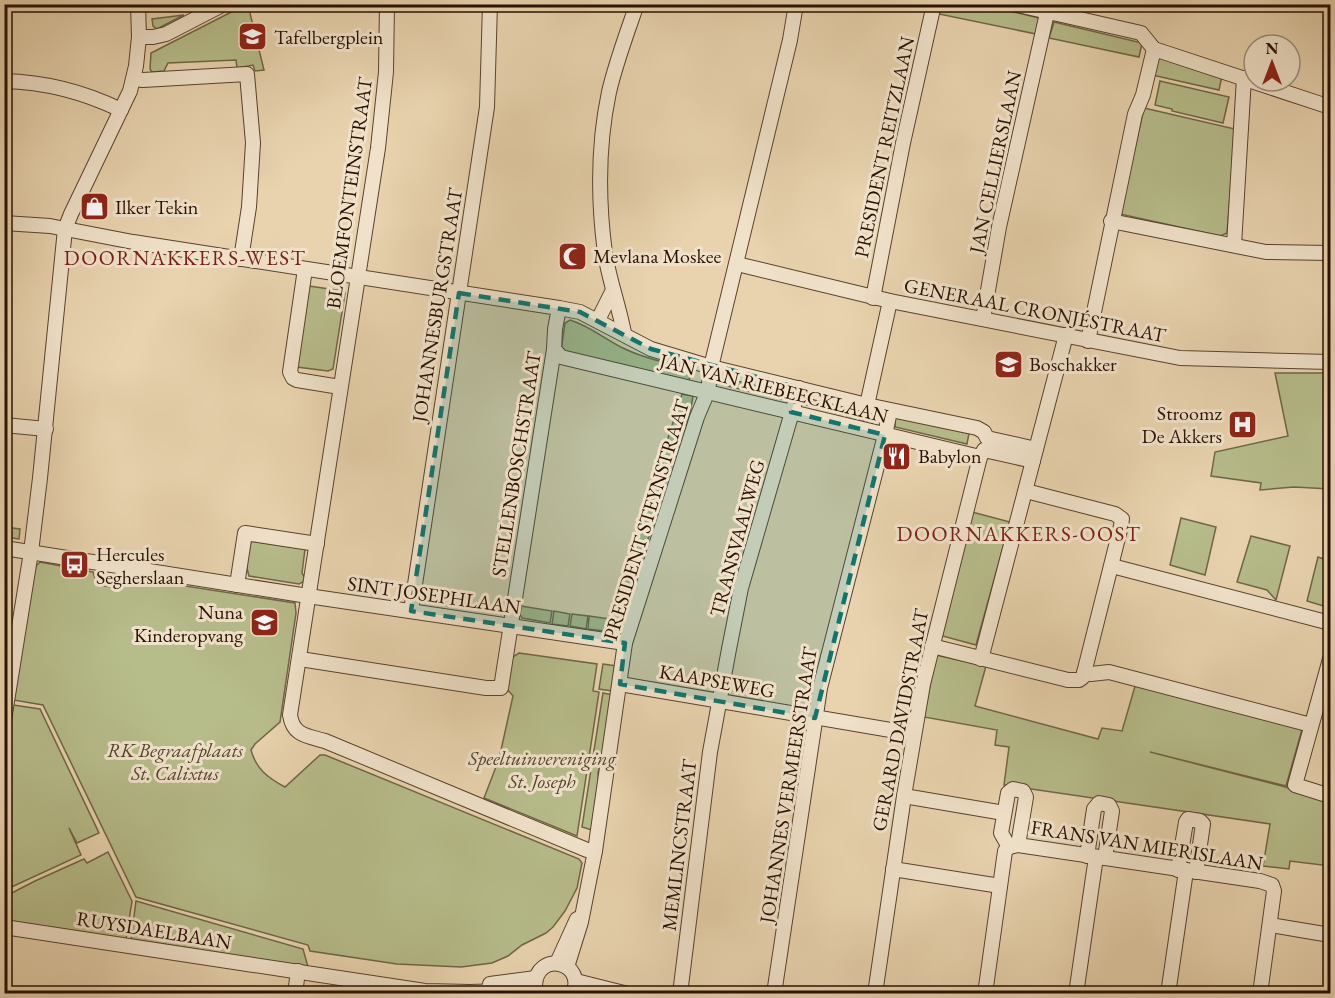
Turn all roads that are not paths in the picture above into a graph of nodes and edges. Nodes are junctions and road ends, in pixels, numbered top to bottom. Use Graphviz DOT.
graph roads {
  1 [pos="138,4"];
  2 [pos="224,4"];
  3 [pos="387,4"];
  4 [pos="490,4"];
  5 [pos="637,4"];
  6 [pos="796,4"];
  7 [pos="934,4"];
  8 [pos="1014,4"];
  9 [pos="1047,12"];
  10 [pos="139,37"];
  11 [pos="1154,49"];
  12 [pos="1242,77"];
  13 [pos="134,79"];
  14 [pos="4,81"];
  15 [pos="1243,93"];
  16 [pos="1288,93"];
  17 [pos="1330,107"];
  18 [pos="121,110"];
  19 [pos="1111,221"];
  20 [pos="4,223"];
  21 [pos="65,229"];
  22 [pos="1234,245"];
  23 [pos="1330,253"];
  24 [pos="241,259"];
  25 [pos="737,264"];
  26 [pos="305,269"];
  27 [pos="358,277"];
  28 [pos="459,292"];
  29 [pos="612,292"];
  30 [pos="873,298"];
  31 [pos="890,301"];
  32 [pos="559,308"];
  33 [pos="598,320"];
  34 [pos="983,320"];
  35 [pos="624,333"];
  36 [pos="1066,335"];
  37 [pos="1088,341"];
  38 [pos="554,349"];
  39 [pos="1330,362"];
  40 [pos="711,367"];
  41 [pos="340,387"];
  42 [pos="799,388"];
  43 [pos="708,391"];
  44 [pos="867,405"];
  45 [pos="890,411"];
  46 [pos="791,412"];
  47 [pos="4,425"];
  48 [pos="46,429"];
  49 [pos="885,435"];
  50 [pos="984,448"];
  51 [pos="1035,455"];
  52 [pos="1026,491"];
  53 [pos="317,544"];
  54 [pos="4,548"];
  55 [pos="31,552"];
  56 [pos="1112,566"];
  57 [pos="237,585"];
  58 [pos="308,596"];
  59 [pos="411,611"];
  60 [pos="1330,623"];
  61 [pos="512,626"];
  62 [pos="625,644"];
  63 [pos="932,646"];
  64 [pos="300,659"];
  65 [pos="981,659"];
  66 [pos="1330,659"];
  67 [pos="1079,677"];
  68 [pos="620,684"];
  69 [pos="720,701"];
  70 [pos="815,717"];
  71 [pos="4,720"];
  72 [pos="1311,725"];
  73 [pos="914,734"];
  74 [pos="903,796"];
  75 [pos="1330,796"];
  76 [pos="1004,813"];
  77 [pos="1014,846"];
  78 [pos="595,851"];
  79 [pos="1096,857"];
  80 [pos="893,869"];
  81 [pos="1187,871"];
  82 [pos="1000,886"];
  83 [pos="1270,925"];
  84 [pos="4,927"];
  85 [pos="1330,935"];
  86 [pos="562,965"];
  87 [pos="298,971"];
  88 [pos="537,987"];
  89 [pos="576,990"];
  90 [pos="295,993"];
  91 [pos="628,993"];
  92 [pos="680,993"];
  93 [pos="774,993"];
  94 [pos="875,993"];
  95 [pos="985,993"];
  96 [pos="1076,993"];
  97 [pos="1168,993"];
  98 [pos="1260,993"];
  1 -- 10 [label="street"];
  2 -- 10 [label="street"];
  3 -- 27 [label="street, BLOEMFONTEINSTRAAT"];
  4 -- 28 [label="street, JOHANNESBURGSTRAAT"];
  5 -- 29 [label="street"];
  6 -- 25 [label="street, PRESIDENT STEYNSTRAAT"];
  7 -- 30 [label="street, PRESIDENT REITZLAAN"];
  8 -- 9 [label="street"];
  9 -- 11 [label="street"];
  9 -- 34 [label="street, JAN CELLIERSLAAN"];
  10 -- 13 [label="street"];
  11 -- 12 [label="street"];
  11 -- 19 [label="street"];
  13 -- 18 [label="street"];
  13 -- 24 [label="street"];
  14 -- 18 [label="street"];
  15 -- 22 [label="street"];
  16 -- 17 [label="street"];
  18 -- 21 [label="street"];
  19 -- 22 [label="street"];
  19 -- 37 [label="street"];
  20 -- 21 [label="street, JAN VAN RIEBEECKLAAN"];
  21 -- 24 [label="street, JAN VAN RIEBEECKLAAN"];
  21 -- 48 [label="street"];
  22 -- 23 [label="street"];
  24 -- 26 [label="street, JAN VAN RIEBEECKLAAN"];
  25 -- 30 [label="street, GENERAAL CRONJÉSTRAAT"];
  25 -- 40 [label="street, PRESIDENT STEYNSTRAAT"];
  26 -- 27 [label="street, JAN VAN RIEBEECKLAAN"];
  26 -- 41 [label="street, BLOEMFONTEINSTRAAT"];
  27 -- 28 [label="street, JAN VAN RIEBEECKLAAN"];
  27 -- 41 [label="street, BLOEMFONTEINSTRAAT"];
  28 -- 32 [label="street, JAN VAN RIEBEECKLAAN"];
  28 -- 59 [label="street, JOHANNESBURGSTRAAT"];
  29 -- 33 [label="street"];
  29 -- 35 [label="street"];
  30 -- 31 [label="street, GENERAAL CRONJÉSTRAAT"];
  31 -- 34 [label="street, GENERAAL CRONJÉSTRAAT"];
  31 -- 44 [label="street"];
  32 -- 33 [label="street, JAN VAN RIEBEECKLAAN"];
  32 -- 38 [label="street, STELLENBOSCHSTRAAT"];
  33 -- 35 [label="street, JAN VAN RIEBEECKLAAN"];
  34 -- 36 [label="street, GENERAAL CRONJÉSTRAAT"];
  35 -- 40 [label="street, JAN VAN RIEBEECKLAAN"];
  36 -- 37 [label="street, GENERAAL CRONJÉSTRAAT"];
  36 -- 51 [label="street"];
  37 -- 39 [label="street, GENERAAL CRONJÉSTRAAT"];
  38 -- 43 [label="street, JAN VAN RIEBEECKLAAN"];
  38 -- 61 [label="street, STELLENBOSCHSTRAAT"];
  40 -- 42 [label="street, JAN VAN RIEBEECKLAAN"];
  40 -- 43 [label="street, PRESIDENT STEYNSTRAAT"];
  41 -- 53 [label="street, BLOEMFONTEINSTRAAT"];
  42 -- 44 [label="street, JAN VAN RIEBEECKLAAN"];
  42 -- 46 [label="street, TRANSVAALWEG"];
  43 -- 46 [label="street, JAN VAN RIEBEECKLAAN"];
  43 -- 62 [label="street, PRESIDENT STEYNSTRAAT"];
  44 -- 45 [label="street, JAN VAN RIEBEECKLAAN"];
  45 -- 49 [label="street, JOHANNES VERMEERSTRAAT"];
  45 -- 50 [label="street, JAN VAN RIEBEECKLAAN"];
  46 -- 49 [label="street, JAN VAN RIEBEECKLAAN"];
  46 -- 69 [label="street, TRANSVAALWEG"];
  47 -- 48 [label="street"];
  48 -- 55 [label="street"];
  49 -- 50 [label="street, JAN VAN RIEBEECKLAAN"];
  49 -- 70 [label="street, JOHANNES VERMEERSTRAAT"];
  50 -- 51 [label="street, JAN VAN RIEBEECKLAAN"];
  50 -- 63 [label="street, GERARD DAVIDSTRAAT"];
  51 -- 52 [label="street"];
  52 -- 56 [label="street"];
  52 -- 65 [label="street"];
  53 -- 57 [label="street"];
  53 -- 58 [label="street, BLOEMFONTEINSTRAAT"];
  54 -- 55 [label="street"];
  55 -- 57 [label="street, SINT JOSEPHLAAN"];
  55 -- 71 [label="street"];
  56 -- 60 [label="street"];
  56 -- 67 [label="street"];
  57 -- 58 [label="street, SINT JOSEPHLAAN"];
  58 -- 59 [label="street, SINT JOSEPHLAAN"];
  58 -- 64 [label="street, BLOEMFONTEINSTRAAT"];
  59 -- 61 [label="street, SINT JOSEPHLAAN"];
  61 -- 62 [label="street, SINT JOSEPHLAAN"];
  61 -- 64 [label="street, STELLENBOSCHSTRAAT"];
  62 -- 68 [label="street, PRESIDENT STEYNSTRAAT"];
  63 -- 65 [label="street"];
  63 -- 73 [label="street, GERARD DAVIDSTRAAT"];
  64 -- 78 [label="street, BLOEMFONTEINSTRAAT"];
  65 -- 67 [label="street"];
  66 -- 72 [label="street"];
  67 -- 72 [label="street"];
  68 -- 69 [label="street, KAAPSEWEG"];
  68 -- 78 [label="street, PRESIDENT STEYNSTRAAT"];
  69 -- 70 [label="street, KAAPSEWEG"];
  69 -- 92 [label="street, MEMLINCSTRAAT"];
  70 -- 73 [label="street, KAAPSEWEG"];
  70 -- 93 [label="street, JOHANNES VERMEERSTRAAT"];
  72 -- 75 [label="street"];
  73 -- 74 [label="street, GERARD DAVIDSTRAAT"];
  74 -- 76 [label="street"];
  74 -- 80 [label="street, GERARD DAVIDSTRAAT"];
  76 -- 77 [label="street"];
  76 -- 77 [label="street"];
  77 -- 79 [label="street, FRANS VAN MIERISLAAN"];
  77 -- 82 [label="street"];
  78 -- 86 [label="street, PRESIDENT STEYNSTRAAT"];
  79 -- 81 [label="street, FRANS VAN MIERISLAAN"];
  79 -- 96 [label="street"];
  80 -- 82 [label="street"];
  80 -- 94 [label="street, GERARD DAVIDSTRAAT"];
  81 -- 83 [label="street, FRANS VAN MIERISLAAN"];
  81 -- 97 [label="street"];
  82 -- 95 [label="street"];
  83 -- 85 [label="street"];
  83 -- 98 [label="street"];
  84 -- 87 [label="street, RUYSDAELBAAN"];
  86 -- 88 [label="street"];
  86 -- 89 [label="street"];
  87 -- 88 [label="street, RUYSDAELBAAN"];
  87 -- 90 [label="street"];
  89 -- 91 [label="street"];
}
